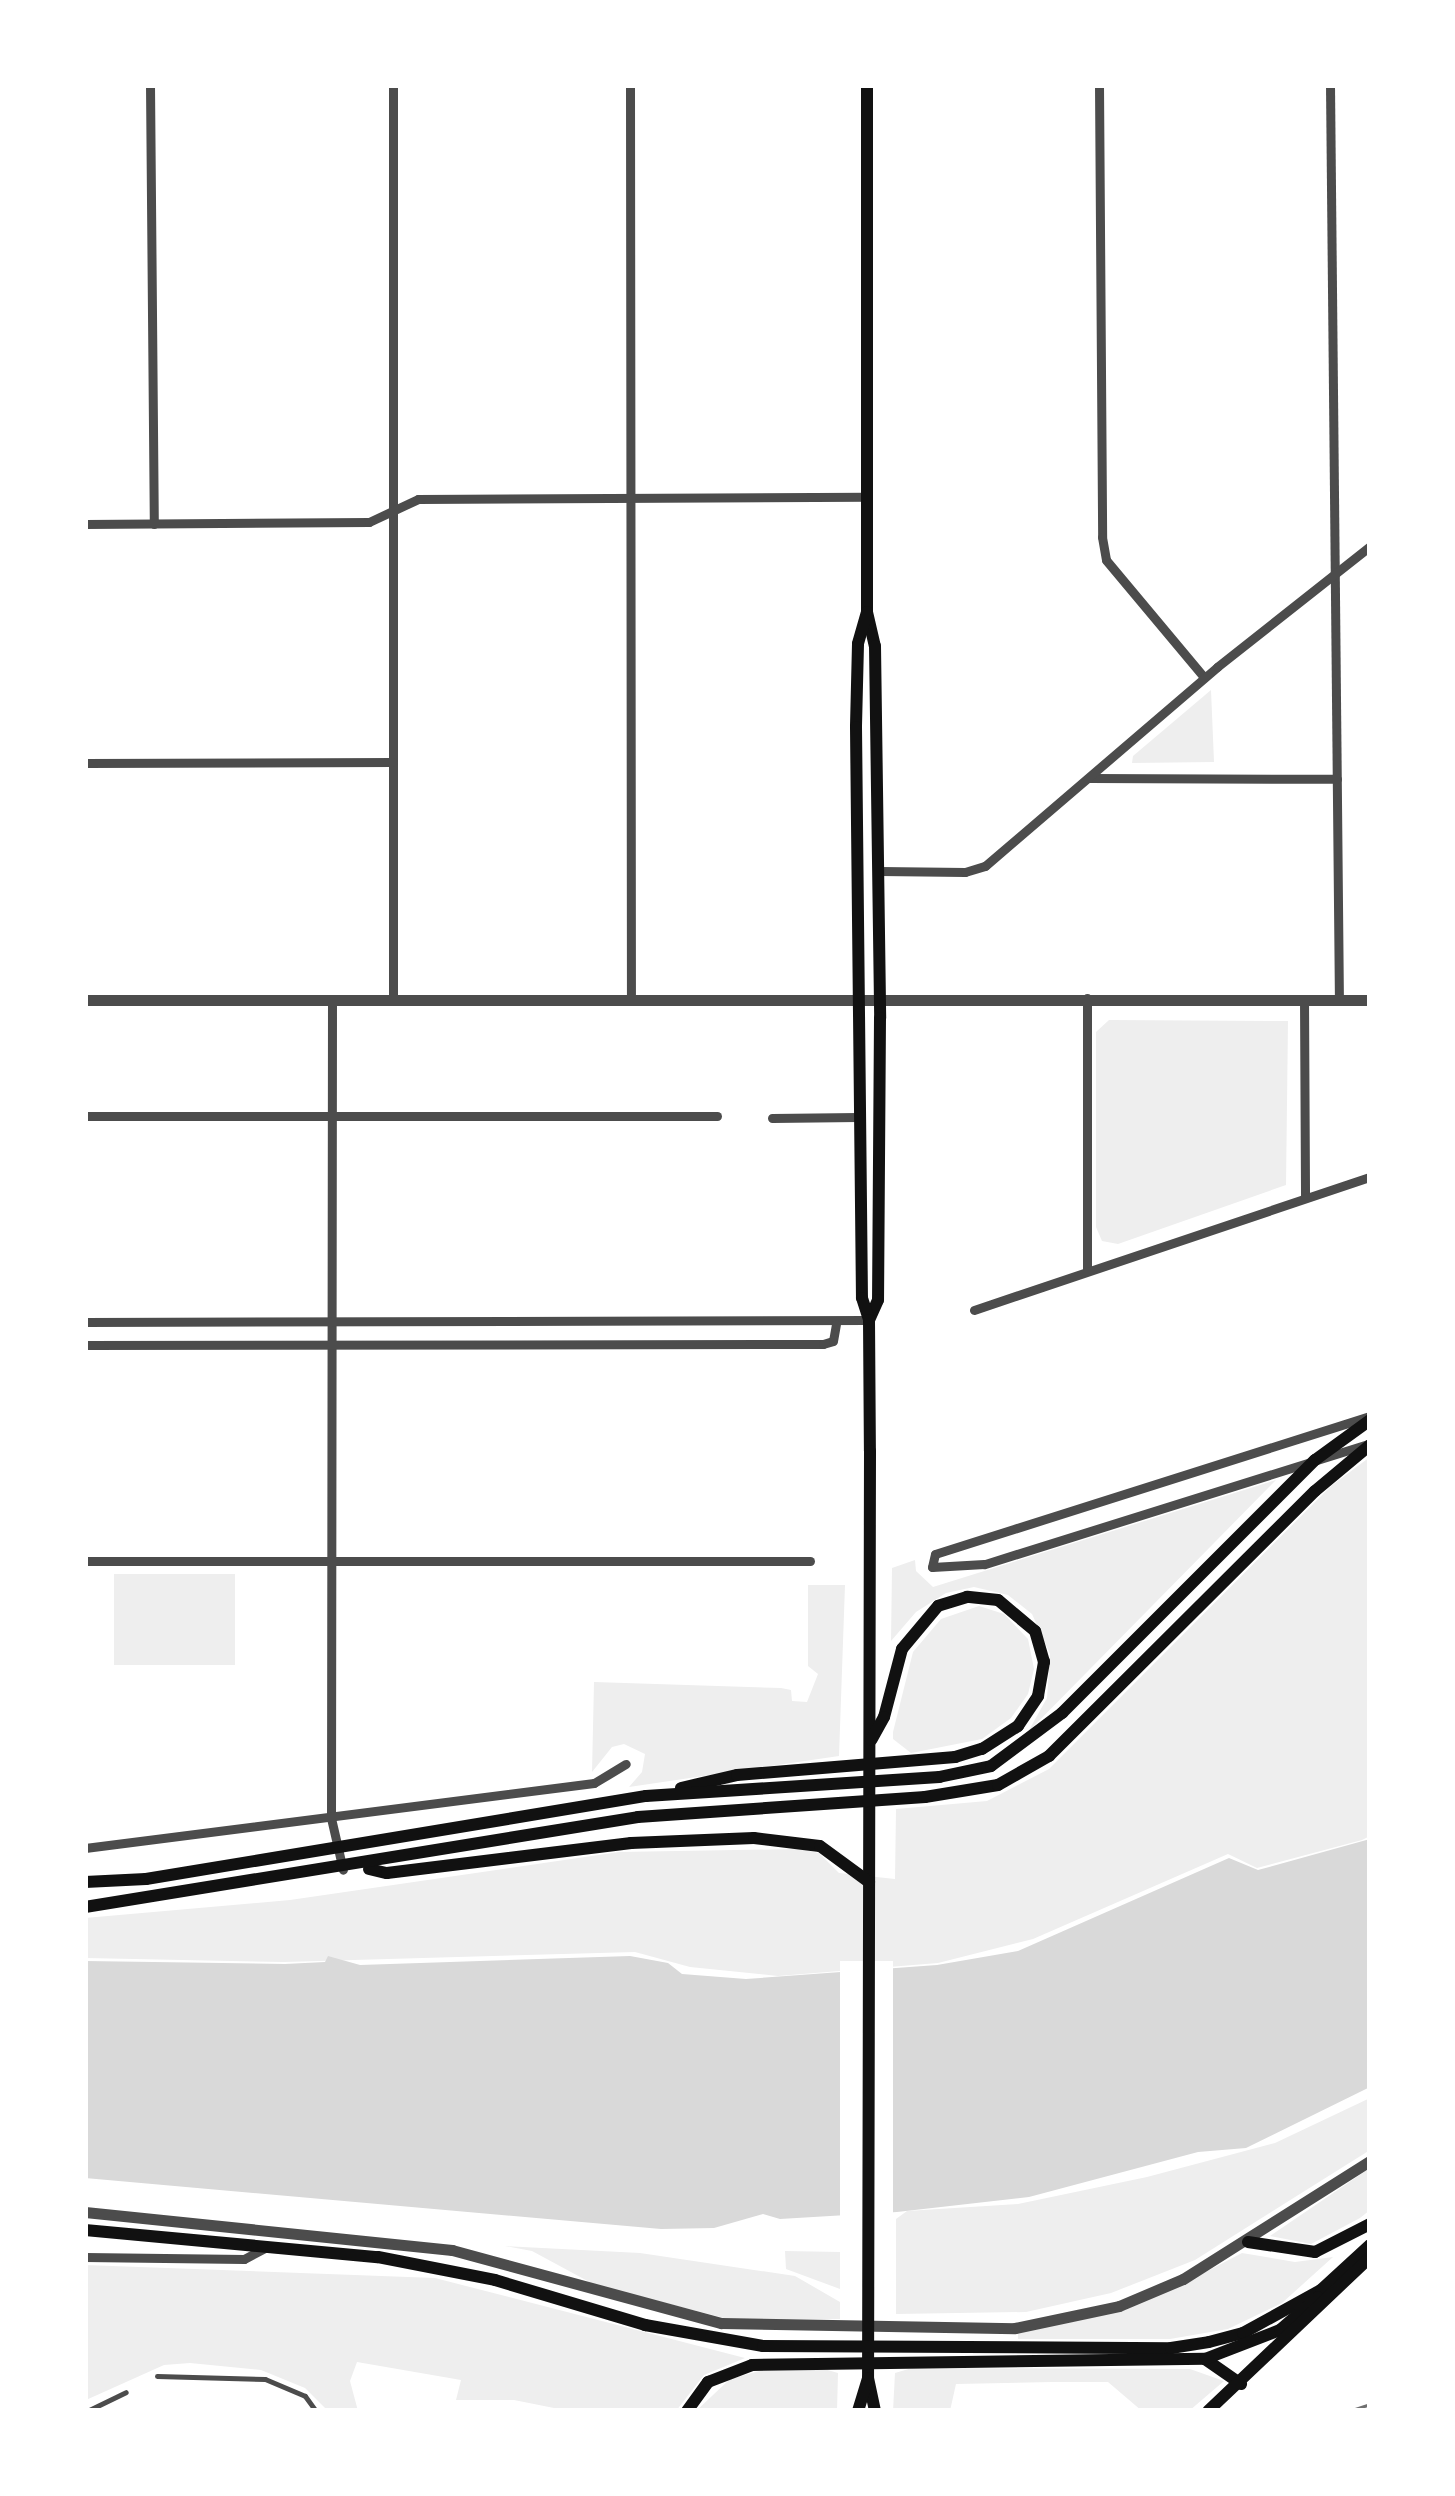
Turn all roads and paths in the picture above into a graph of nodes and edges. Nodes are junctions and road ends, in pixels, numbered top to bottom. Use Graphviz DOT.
graph roads {
  1 [pos="150,85"];
  2 [pos="393,85"];
  3 [pos="630,85"];
  4 [pos="867,85"];
  5 [pos="1100,85"];
  6 [pos="1330,85"];
  7 [pos="868,497"];
  8 [pos="631,498"];
  9 [pos="393,510"];
  10 [pos="85,524"];
  11 [pos="154,524"];
  12 [pos="1370,546"];
  13 [pos="1335,569"];
  14 [pos="867,612"];
  15 [pos="1204,677"];
  16 [pos="393,762"];
  17 [pos="85,763"];
  18 [pos="1090,778"];
  19 [pos="1336,779"];
  20 [pos="880,871"];
  21 [pos="880,996"];
  22 [pos="858,997"];
  23 [pos="630,998"];
  24 [pos="1087,998"];
  25 [pos="393,999"];
  26 [pos="1304,999"];
  27 [pos="85,1000"];
  28 [pos="332,1000"];
  29 [pos="1339,1000"];
  30 [pos="1370,1000"];
  31 [pos="85,1116"];
  32 [pos="332,1116"];
  33 [pos="717,1116"];
  34 [pos="858,1117"];
  35 [pos="772,1118"];
  36 [pos="1370,1176"];
  37 [pos="1305,1198"];
  38 [pos="1087,1270"];
  39 [pos="974,1310"];
  40 [pos="869,1320"];
  41 [pos="85,1322"];
  42 [pos="332,1323"];
  43 [pos="836,1324"];
  44 [pos="332,1342"];
  45 [pos="85,1345"];
  46 [pos="1370,1418"];
  47 [pos="1370,1445"];
  48 [pos="1315,1460"];
  49 [pos="85,1561"];
  50 [pos="332,1561"];
  51 [pos="810,1561"];
  52 [pos="870,1742"];
  53 [pos="626,1764"];
  54 [pos="646,1796"];
  55 [pos="331,1818"];
  56 [pos="85,1848"];
  57 [pos="338,1848"];
  58 [pos="361,1867"];
  59 [pos="343,1870"];
  60 [pos="85,1882"];
  61 [pos="870,1882"];
  62 [pos="85,1907"];
  63 [pos="1370,2161"];
  64 [pos="85,2212"];
  65 [pos="1370,2224"];
  66 [pos="85,2230"];
  67 [pos="1248,2242"];
  68 [pos="272,2245"];
  69 [pos="1370,2245"];
  70 [pos="85,2256"];
  71 [pos="1370,2257"];
  72 [pos="1321,2290"];
  73 [pos="1204,2359"];
  74 [pos="157,2376"];
  75 [pos="868,2378"];
  76 [pos="1241,2384"];
  77 [pos="126,2392"];
  78 [pos="87,2411"];
  79 [pos="316,2411"];
  80 [pos="686,2411"];
  81 [pos="858,2411"];
  82 [pos="875,2411"];
  83 [pos="1208,2411"];
  1 -- 11 [label="street"];
  2 -- 9 [label="street"];
  3 -- 8 [label="street"];
  4 -- 7 [label="main road"];
  5 -- 15 [label="street"];
  6 -- 13 [label="street"];
  7 -- 8 [label="street"];
  7 -- 14 [label="main road"];
  8 -- 9 [label="street"];
  8 -- 23 [label="street"];
  9 -- 11 [label="street"];
  9 -- 16 [label="street"];
  10 -- 11 [label="street"];
  12 -- 13 [label="street"];
  13 -- 15 [label="street"];
  13 -- 19 [label="street"];
  14 -- 20 [label="main road"];
  14 -- 22 [label="main road"];
  15 -- 18 [label="street"];
  16 -- 17 [label="street"];
  16 -- 25 [label="street"];
  18 -- 19 [label="street"];
  18 -- 20 [label="street"];
  19 -- 29 [label="street"];
  20 -- 21 [label="main road"];
  21 -- 22 [label="street"];
  21 -- 24 [label="street"];
  21 -- 40 [label="main road"];
  22 -- 23 [label="street"];
  22 -- 34 [label="main road"];
  23 -- 25 [label="street"];
  24 -- 26 [label="street"];
  24 -- 38 [label="street"];
  25 -- 28 [label="street"];
  26 -- 29 [label="street"];
  26 -- 37 [label="street"];
  27 -- 28 [label="street"];
  28 -- 32 [label="street"];
  29 -- 30 [label="street"];
  31 -- 32 [label="street"];
  32 -- 33 [label="street"];
  32 -- 42 [label="street"];
  34 -- 35 [label="street"];
  34 -- 40 [label="main road"];
  36 -- 37 [label="street"];
  37 -- 38 [label="street"];
  38 -- 39 [label="street"];
  40 -- 43 [label="street"];
  40 -- 52 [label="main road"];
  41 -- 42 [label="street"];
  42 -- 43 [label="street"];
  42 -- 44 [label="street"];
  43 -- 44 [label="street"];
  44 -- 45 [label="street"];
  44 -- 50 [label="street"];
  46 -- 48 [label="main road"];
  46 -- 48 [label="street"];
  47 -- 48 [label="street"];
  47 -- 58 [label="main road"];
  48 -- 54 [label="main road"];
  49 -- 50 [label="street"];
  50 -- 51 [label="street"];
  50 -- 55 [label="street"];
  52 -- 54 [label="main road"];
  52 -- 61 [label="main road"];
  53 -- 55 [label="street"];
  54 -- 57 [label="main road"];
  55 -- 56 [label="street"];
  55 -- 57 [label="street"];
  57 -- 59 [label="street"];
  57 -- 60 [label="main road"];
  58 -- 59 [label="main road"];
  58 -- 61 [label="main road"];
  59 -- 62 [label="main road"];
  61 -- 75 [label="main road"];
  63 -- 67 [label="street"];
  64 -- 67 [label="street"];
  65 -- 67 [label="main road"];
  66 -- 68 [label="main road"];
  68 -- 70 [label="street"];
  68 -- 72 [label="main road"];
  69 -- 72 [label="main road"];
  71 -- 76 [label="main road"];
  72 -- 73 [label="main road"];
  73 -- 76 [label="main road"];
  73 -- 80 [label="main road"];
  74 -- 79 [label="lane"];
  75 -- 81 [label="main road"];
  75 -- 82 [label="main road"];
  76 -- 83 [label="main road"];
  77 -- 78 [label="lane"];
}
